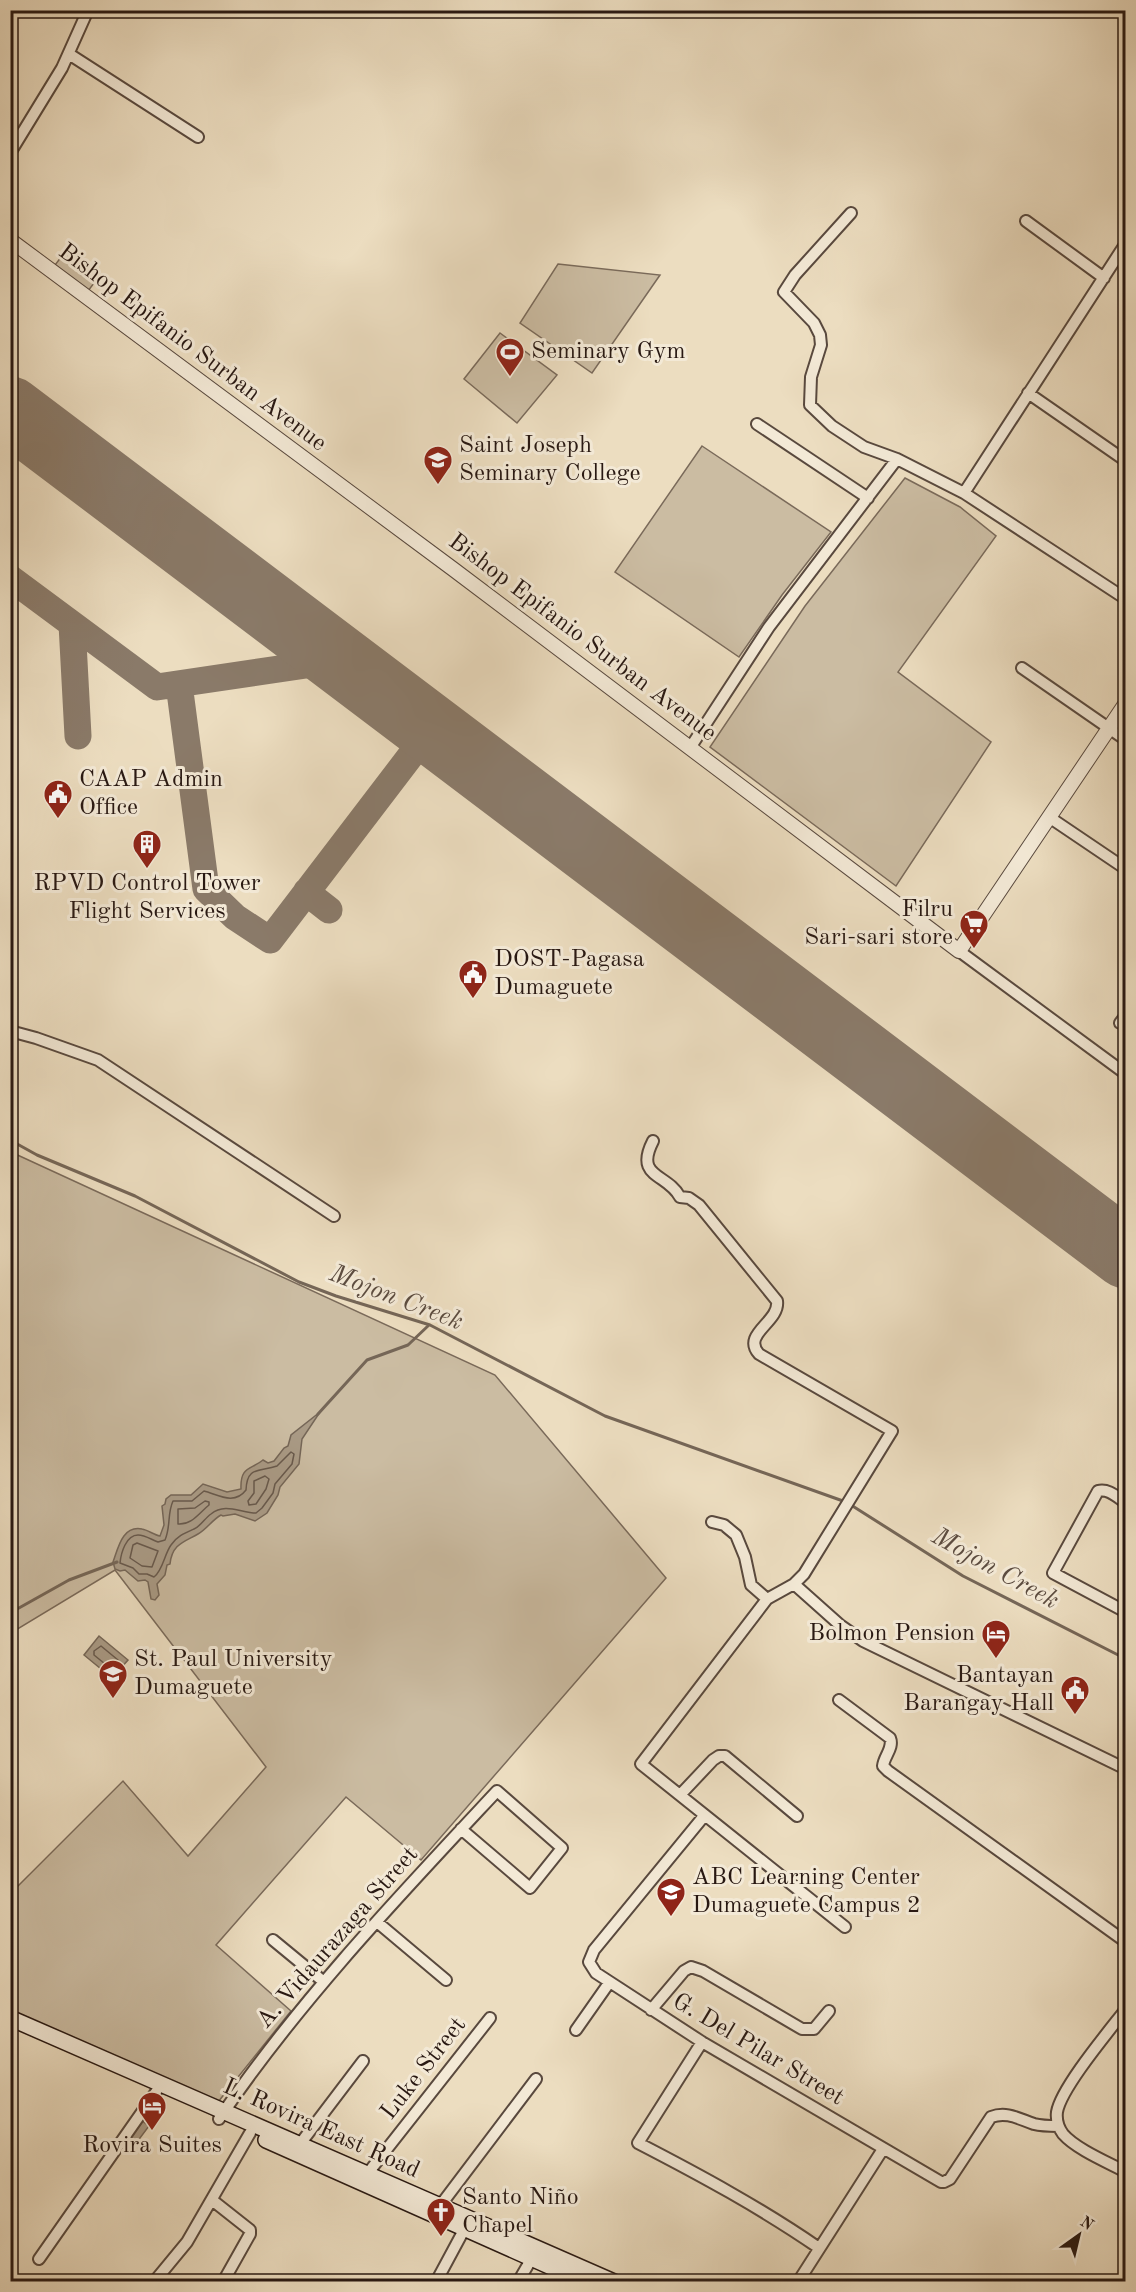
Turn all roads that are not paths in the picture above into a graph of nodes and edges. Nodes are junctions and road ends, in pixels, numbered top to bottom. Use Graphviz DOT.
graph roads {
  1 [pos="88,10"];
  2 [pos="69,54"];
  3 [pos="198,137"];
  4 [pos="10,153"];
  5 [pos="851,213"];
  6 [pos="1026,221"];
  7 [pos="10,240"];
  8 [pos="1125,243"];
  9 [pos="1104,278"];
  10 [pos="1028,393"];
  11 [pos="757,424"];
  12 [pos="897,459"];
  13 [pos="1125,460"];
  14 [pos="964,493"];
  15 [pos="868,498"];
  16 [pos="1125,599"];
  17 [pos="1022,668"];
  18 [pos="1125,703"];
  19 [pos="1108,729"];
  20 [pos="1125,740"];
  21 [pos="690,748"];
  22 [pos="1049,817"];
  23 [pos="1125,869"];
  24 [pos="959,951"];
  25 [pos="10,1031"];
  26 [pos="1125,1074"];
  27 [pos="653,1141"];
  28 [pos="334,1216"];
  29 [pos="1125,1503"];
  30 [pos="712,1522"];
  31 [pos="794,1584"];
  32 [pos="767,1599"];
  33 [pos="1125,1612"];
  34 [pos="840,1700"];
  35 [pos="1125,1769"];
  36 [pos="680,1795"];
  37 [pos="704,1816"];
  38 [pos="797,1816"];
  39 [pos="461,1829"];
  40 [pos="377,1922"];
  41 [pos="845,1928"];
  42 [pos="273,1940"];
  43 [pos="1125,1942"];
  44 [pos="446,1980"];
  45 [pos="324,1982"];
  46 [pos="609,1983"];
  47 [pos="1125,2009"];
  48 [pos="651,2010"];
  49 [pos="829,2011"];
  50 [pos="10,2018"];
  51 [pos="490,2018"];
  52 [pos="10,2028"];
  53 [pos="576,2030"];
  54 [pos="702,2042"];
  55 [pos="363,2061"];
  56 [pos="536,2079"];
  57 [pos="156,2092"];
  58 [pos="222,2115"];
  59 [pos="1058,2126"];
  60 [pos="250,2133"];
  61 [pos="300,2144"];
  62 [pos="884,2149"];
  63 [pos="336,2166"];
  64 [pos="1125,2172"];
  65 [pos="368,2173"];
  66 [pos="212,2200"];
  67 [pos="440,2206"];
  68 [pos="453,2217"];
  69 [pos="465,2229"];
  70 [pos="819,2248"];
  71 [pos="532,2258"];
  72 [pos="39,2259"];
  73 [pos="563,2265"];
  74 [pos="154,2282"];
  75 [pos="223,2282"];
  76 [pos="436,2282"];
  77 [pos="518,2282"];
  78 [pos="585,2282"];
  79 [pos="614,2282"];
  80 [pos="798,2282"];
  1 -- 2 [label="street"];
  2 -- 3 [label="street"];
  2 -- 4 [label="street"];
  5 -- 12 [label="street"];
  6 -- 9 [label="street"];
  7 -- 21 [label="street, Bishop Epifanio Surban Avenue"];
  8 -- 9 [label="street"];
  9 -- 10 [label="street"];
  10 -- 13 [label="street"];
  10 -- 14 [label="street"];
  11 -- 15 [label="street"];
  12 -- 14 [label="street"];
  12 -- 15 [label="street"];
  14 -- 16 [label="street"];
  15 -- 21 [label="street"];
  17 -- 19 [label="street"];
  18 -- 19 [label="street"];
  19 -- 20 [label="street"];
  19 -- 22 [label="street"];
  21 -- 24 [label="street, Bishop Epifanio Surban Avenue"];
  22 -- 23 [label="street"];
  22 -- 24 [label="street"];
  24 -- 26 [label="street, Bishop Epifanio Surban Avenue"];
  25 -- 28 [label="street"];
  27 -- 31 [label="street"];
  29 -- 33 [label="street"];
  30 -- 32 [label="street"];
  31 -- 32 [label="street"];
  31 -- 35 [label="street"];
  32 -- 36 [label="street"];
  34 -- 43 [label="street"];
  36 -- 37 [label="street"];
  36 -- 38 [label="street"];
  37 -- 41 [label="street"];
  37 -- 46 [label="street, G. Del Pilar Street"];
  39 -- 39 [label="street, A. Vidaurazaga Street"];
  39 -- 40 [label="street, A. Vidaurazaga Street"];
  40 -- 44 [label="street"];
  40 -- 45 [label="street, A. Vidaurazaga Street"];
  42 -- 45 [label="street"];
  45 -- 58 [label="street, A. Vidaurazaga Street"];
  46 -- 48 [label="street, G. Del Pilar Street"];
  46 -- 53 [label="street"];
  47 -- 59 [label="street"];
  48 -- 49 [label="street"];
  48 -- 54 [label="street, G. Del Pilar Street"];
  50 -- 58 [label="main road, L. Rovira East Road"];
  51 -- 65 [label="street, Luke Street"];
  52 -- 57 [label="main road, L. Rovira East Road"];
  54 -- 62 [label="street, G. Del Pilar Street"];
  54 -- 70 [label="street"];
  55 -- 61 [label="street"];
  56 -- 67 [label="street"];
  57 -- 58 [label="main road, L. Rovira East Road"];
  57 -- 72 [label="street"];
  58 -- 60 [label="main road, L. Rovira East Road"];
  58 -- 61 [label="main road, L. Rovira East Road"];
  59 -- 62 [label="street, G. Del Pilar Street"];
  59 -- 64 [label="street"];
  60 -- 63 [label="main road, L. Rovira East Road"];
  60 -- 66 [label="street"];
  61 -- 63 [label="main road, L. Rovira East Road"];
  62 -- 70 [label="street"];
  63 -- 65 [label="main road, L. Rovira East Road"];
  63 -- 68 [label="main road, L. Rovira East Road"];
  65 -- 67 [label="main road, L. Rovira East Road"];
  66 -- 74 [label="street"];
  66 -- 75 [label="street"];
  67 -- 68 [label="main road, L. Rovira East Road"];
  68 -- 69 [label="main road, L. Rovira East Road"];
  68 -- 73 [label="main road, L. Rovira East Road"];
  69 -- 71 [label="main road, L. Rovira East Road"];
  69 -- 76 [label="street"];
  70 -- 80 [label="street"];
  71 -- 73 [label="main road, L. Rovira East Road"];
  71 -- 77 [label="street"];
  73 -- 78 [label="main road, L. Rovira East Road"];
  73 -- 79 [label="main road, L. Rovira East Road"];
}
